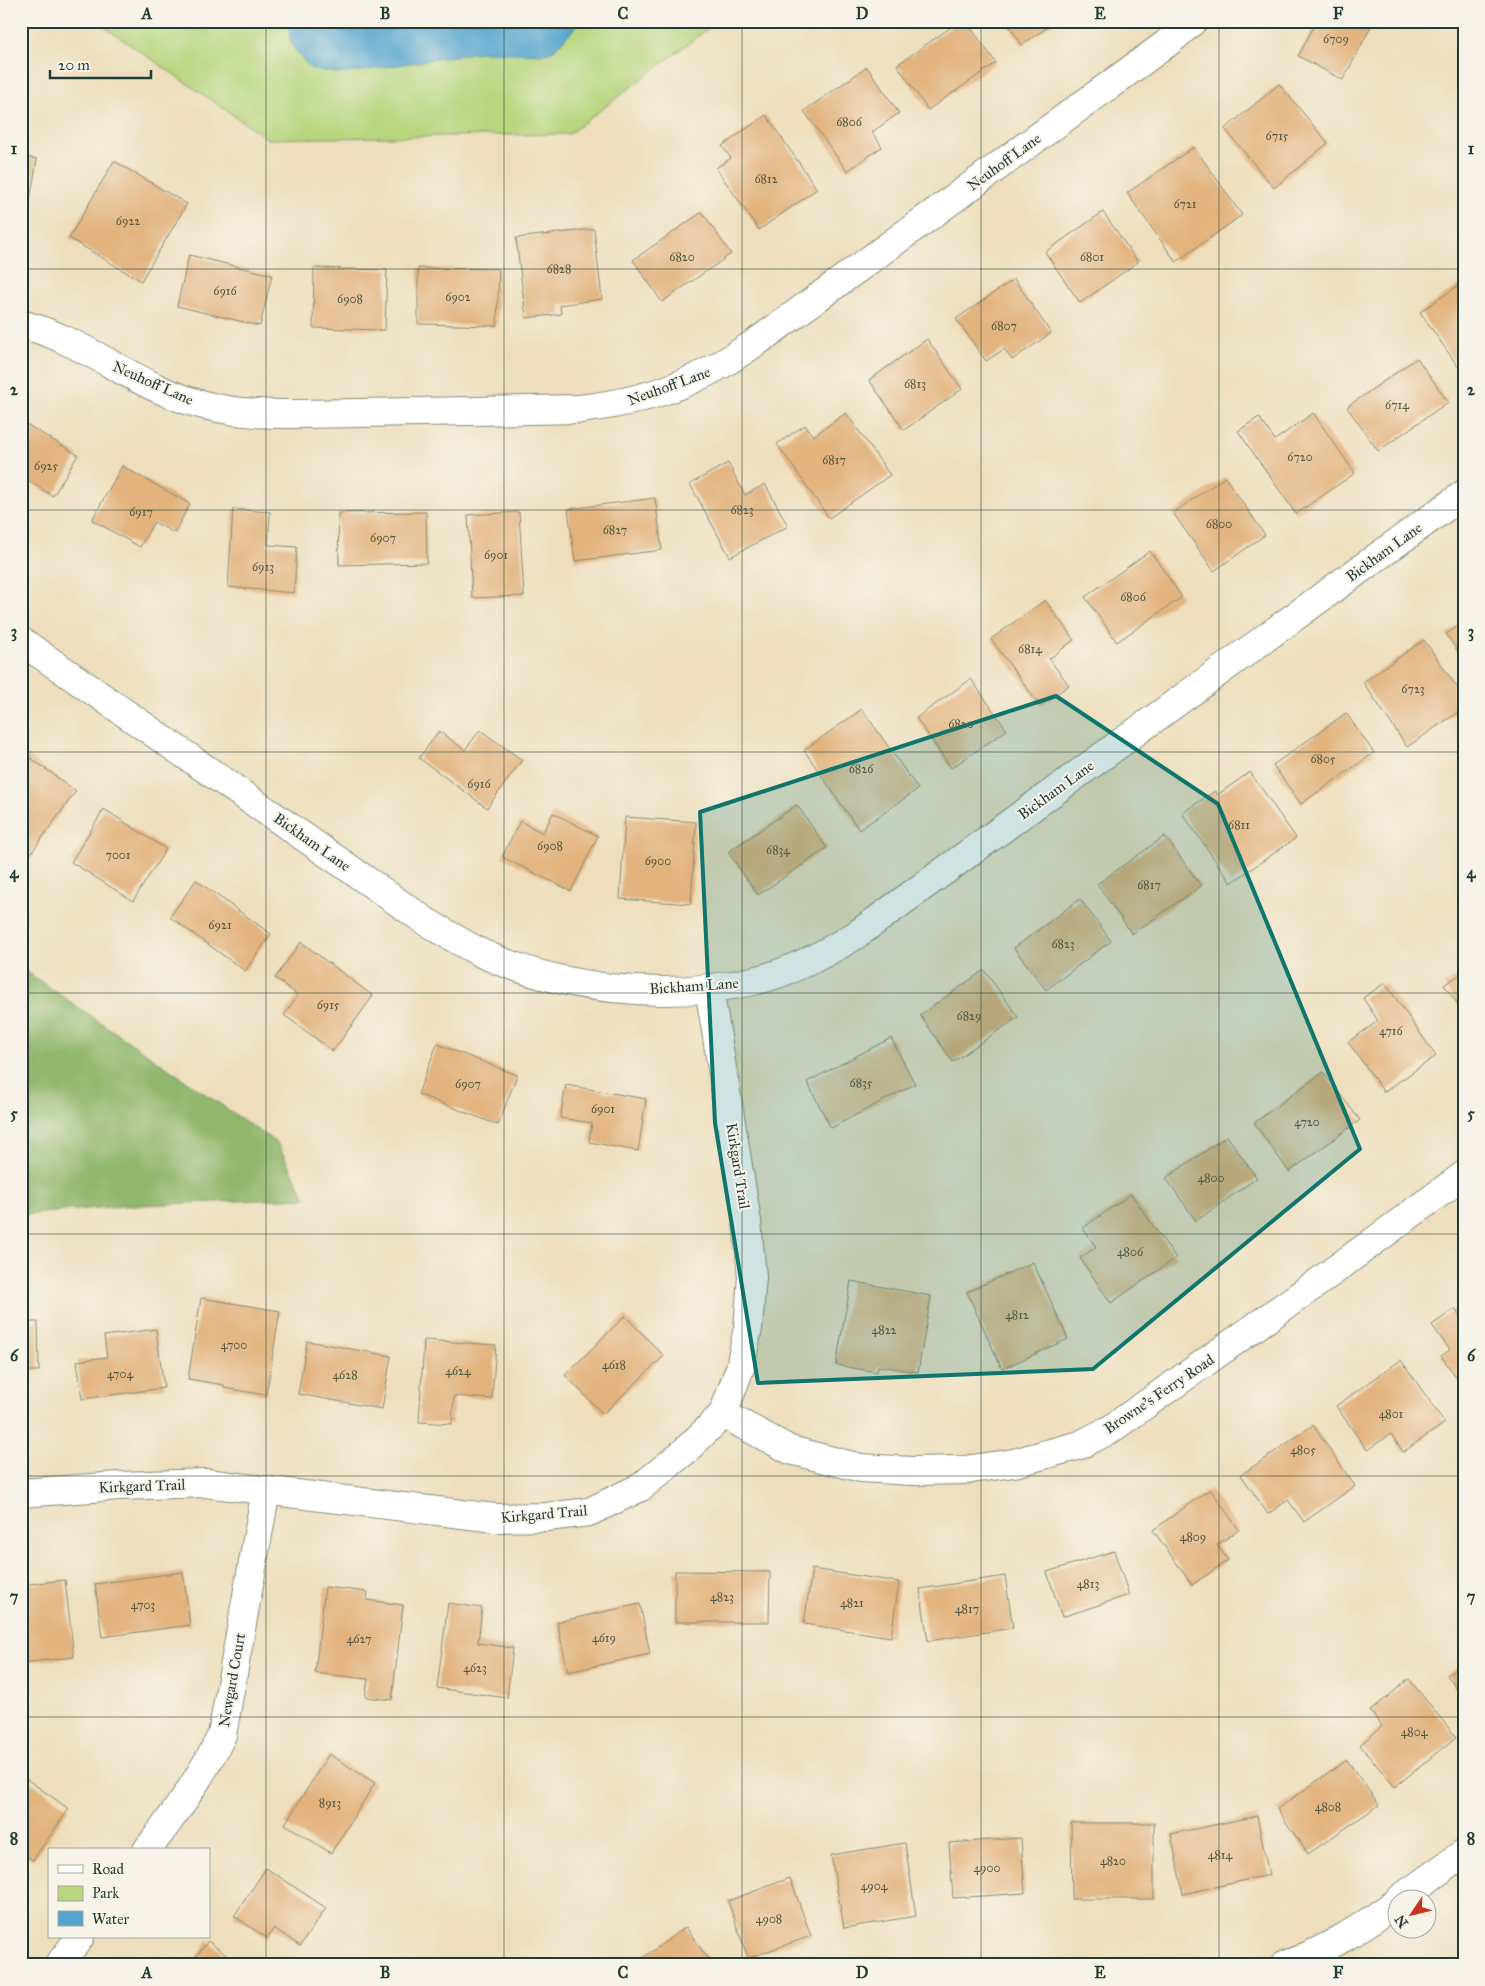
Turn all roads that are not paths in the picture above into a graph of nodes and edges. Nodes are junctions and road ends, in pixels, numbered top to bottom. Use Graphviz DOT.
graph roads {
  1 [pos="1192,21"];
  2 [pos="21,324"];
  3 [pos="1464,494"];
  4 [pos="21,641"];
  5 [pos="709,988"];
  6 [pos="1464,1175"];
  7 [pos="723,1414"];
  8 [pos="266,1490"];
  9 [pos="21,1493"];
  10 [pos="149,1848"];
  11 [pos="1464,1853"];
  12 [pos="1415,1888"];
  13 [pos="1388,1908"];
  14 [pos="79,1938"];
  15 [pos="59,1965"];
  16 [pos="1285,1965"];
  1 -- 2 [label="street, Neuhoff Lane"];
  3 -- 5 [label="street, Bickham Lane"];
  4 -- 5 [label="street, Bickham Lane"];
  5 -- 7 [label="street, Kirkgard Trail"];
  6 -- 7 [label="street, Browne's Ferry Road"];
  7 -- 8 [label="street, Kirkgard Trail"];
  8 -- 9 [label="street, Kirkgard Trail"];
  8 -- 10 [label="street, Newgard Court"];
  11 -- 12 [label="street"];
  13 -- 16 [label="street"];
  14 -- 15 [label="street"];
}
